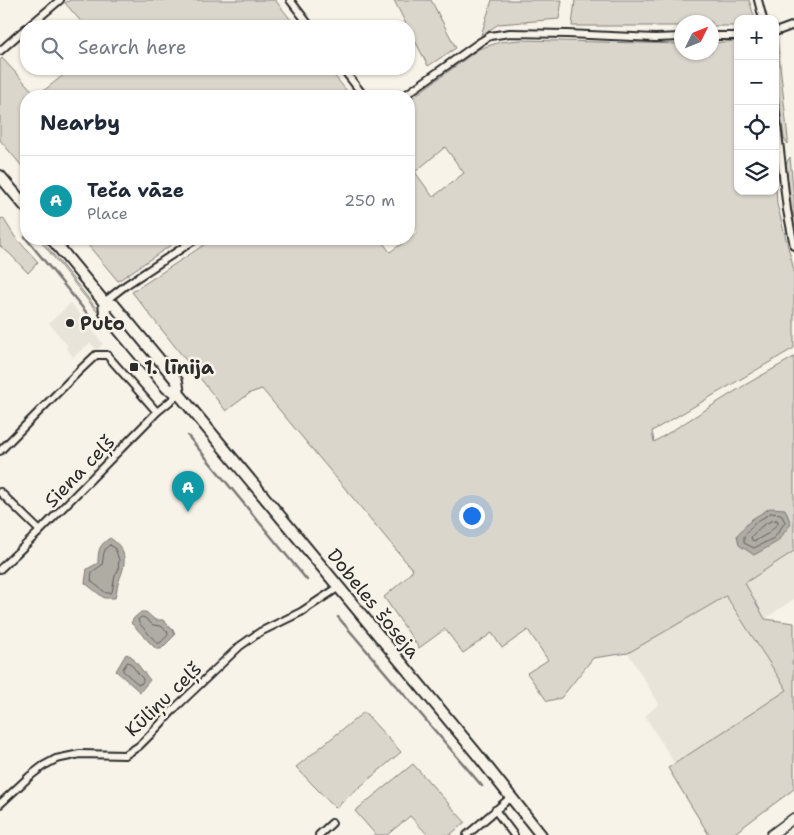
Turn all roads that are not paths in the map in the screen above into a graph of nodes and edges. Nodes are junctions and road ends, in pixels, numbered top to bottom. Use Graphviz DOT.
graph roads {
  1 [pos="60,0"];
  2 [pos="290,0"];
  3 [pos="758,0"];
  4 [pos="762,15"];
  5 [pos="36,20"];
  6 [pos="305,20"];
  7 [pos="794,25"];
  8 [pos="779,31"];
  9 [pos="20,34"];
  10 [pos="719,36"];
  11 [pos="734,36"];
  12 [pos="674,37"];
  13 [pos="0,51"];
  14 [pos="348,75"];
  15 [pos="359,90"];
  16 [pos="412,90"];
  17 [pos="779,144"];
  18 [pos="0,176"];
  19 [pos="20,201"];
  20 [pos="57,245"];
  21 [pos="187,245"];
  22 [pos="794,246"];
  23 [pos="104,302"];
  24 [pos="179,394"];
  25 [pos="157,412"];
  26 [pos="0,451"];
  27 [pos="0,492"];
  28 [pos="40,531"];
  29 [pos="0,570"];
  30 [pos="339,586"];
  31 [pos="511,797"];
  32 [pos="0,804"];
  33 [pos="495,810"];
  34 [pos="794,818"];
  35 [pos="332,823"];
  36 [pos="319,835"];
  37 [pos="467,835"];
  38 [pos="514,835"];
  39 [pos="542,835"];
  40 [pos="771,835"];
  1 -- 5 [label="street"];
  2 -- 6 [label="street"];
  3 -- 4 [label="street"];
  7 -- 8 [label="street"];
  9 -- 13 [label="street"];
  10 -- 11 [label="street"];
  12 -- 16 [label="street"];
  14 -- 15 [label="street"];
  17 -- 22 [label="street"];
  18 -- 19 [label="main road"];
  20 -- 23 [label="main road, Dobeles šoseja"];
  21 -- 23 [label="street"];
  23 -- 24 [label="main road, Dobeles šoseja"];
  24 -- 25 [label="street, Siena ceļš"];
  24 -- 30 [label="main road, Dobeles šoseja"];
  25 -- 26 [label="street"];
  25 -- 28 [label="street, Siena ceļš"];
  27 -- 28 [label="street"];
  28 -- 29 [label="street, Siena ceļš"];
  30 -- 31 [label="main road, Dobeles šoseja"];
  30 -- 32 [label="street, Kūliņu ceļš"];
  31 -- 33 [label="street"];
  31 -- 39 [label="main road, Dobeles šoseja"];
  33 -- 37 [label="street"];
  33 -- 38 [label="street"];
  34 -- 40 [label="main road"];
  35 -- 36 [label="street"];
}
